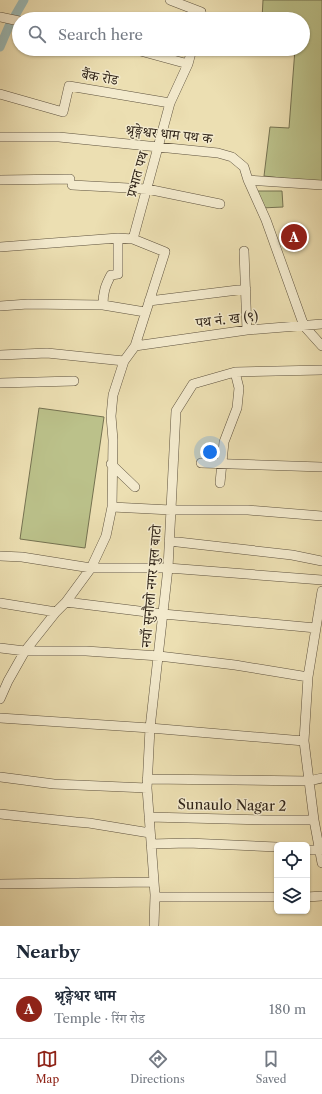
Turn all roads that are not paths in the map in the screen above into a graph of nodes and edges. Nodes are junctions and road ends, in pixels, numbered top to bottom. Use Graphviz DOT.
graph roads {
  1 [pos="170,0"];
  2 [pos="192,12"];
  3 [pos="0,17"];
  4 [pos="12,19"];
  5 [pos="159,56"];
  6 [pos="190,56"];
  7 [pos="188,64"];
  8 [pos="0,94"];
  9 [pos="170,103"];
  10 [pos="0,137"];
  11 [pos="159,147"];
  12 [pos="0,180"];
  13 [pos="248,180"];
  14 [pos="322,185"];
  15 [pos="147,189"];
  16 [pos="220,204"];
  17 [pos="118,238"];
  18 [pos="133,239"];
  19 [pos="0,247"];
  20 [pos="244,251"];
  21 [pos="246,289"];
  22 [pos="149,302"];
  23 [pos="103,305"];
  24 [pos="0,306"];
  25 [pos="145,312"];
  26 [pos="322,324"];
  27 [pos="304,326"];
  28 [pos="247,330"];
  29 [pos="135,346"];
  30 [pos="322,346"];
  31 [pos="0,355"];
  32 [pos="124,361"];
  33 [pos="322,370"];
  34 [pos="235,372"];
  35 [pos="74,381"];
  36 [pos="0,383"];
  37 [pos="201,463"];
  38 [pos="111,464"];
  39 [pos="221,464"];
  40 [pos="322,467"];
  41 [pos="220,483"];
  42 [pos="135,486"];
  43 [pos="112,507"];
  44 [pos="171,510"];
  45 [pos="322,516"];
  46 [pos="169,541"];
  47 [pos="0,556"];
  48 [pos="322,561"];
  49 [pos="91,568"];
  50 [pos="168,568"];
  51 [pos="322,580"];
  52 [pos="322,592"];
  53 [pos="66,602"];
  54 [pos="0,603"];
  55 [pos="56,612"];
  56 [pos="163,614"];
  57 [pos="316,628"];
  58 [pos="0,648"];
  59 [pos="25,652"];
  60 [pos="159,656"];
  61 [pos="308,677"];
  62 [pos="0,699"];
  63 [pos="0,718"];
  64 [pos="150,728"];
  65 [pos="304,741"];
  66 [pos="0,777"];
  67 [pos="322,778"];
  68 [pos="309,781"];
  69 [pos="147,783"];
  70 [pos="0,814"];
  71 [pos="149,817"];
  72 [pos="314,820"];
  73 [pos="150,833"];
  74 [pos="151,844"];
  75 [pos="274,847"];
  76 [pos="310,850"];
  77 [pos="320,850"];
  78 [pos="322,863"];
  79 [pos="154,882"];
  80 [pos="0,884"];
  81 [pos="274,896"];
  82 [pos="310,896"];
  83 [pos="322,896"];
  84 [pos="155,897"];
  85 [pos="151,926"];
  86 [pos="154,926"];
  1 -- 2 [label="street"];
  3 -- 4 [label="street"];
  5 -- 7 [label="street"];
  6 -- 7 [label="street, प्रभात पथ"];
  7 -- 9 [label="street, प्रभात पथ"];
  8 -- 9 [label="street, बैंक रोड"];
  9 -- 11 [label="street, प्रभात पथ"];
  10 -- 11 [label="street, श्रृङ्गेश्वर धाम पथ क"];
  11 -- 13 [label="street, श्रृङ्गेश्वर धाम पथ क"];
  11 -- 15 [label="street, प्रभात पथ"];
  12 -- 15 [label="street"];
  13 -- 14 [label="street"];
  13 -- 27 [label="street, श्रृङ्गेश्वर धाम पथ क"];
  15 -- 16 [label="street"];
  15 -- 18 [label="street, प्रभात पथ"];
  17 -- 18 [label="street"];
  17 -- 19 [label="street"];
  17 -- 23 [label="street"];
  18 -- 22 [label="street"];
  20 -- 21 [label="street"];
  21 -- 22 [label="street"];
  21 -- 28 [label="street"];
  22 -- 25 [label="street"];
  23 -- 24 [label="street"];
  23 -- 25 [label="street"];
  25 -- 29 [label="street"];
  26 -- 27 [label="street, पथ नं. ख (९)"];
  27 -- 28 [label="street, पथ नं. ख (९)"];
  27 -- 30 [label="street"];
  28 -- 29 [label="street, पथ नं. ख (९)"];
  29 -- 32 [label="street"];
  31 -- 32 [label="street"];
  32 -- 38 [label="street"];
  33 -- 34 [label="street, नयाँ सुनौलो नगर मुल बाटो"];
  34 -- 39 [label="street"];
  34 -- 44 [label="street, नयाँ सुनौलो नगर मुल बाटो"];
  35 -- 36 [label="street"];
  37 -- 39 [label="street"];
  38 -- 42 [label="street"];
  38 -- 43 [label="street"];
  39 -- 40 [label="street"];
  39 -- 41 [label="street"];
  43 -- 44 [label="street"];
  43 -- 49 [label="street"];
  44 -- 45 [label="street"];
  44 -- 46 [label="street, नयाँ सुनौलो नगर मुल बाटो"];
  46 -- 48 [label="street"];
  46 -- 50 [label="street, नयाँ सुनौलो नगर मुल बाटो"];
  47 -- 49 [label="street"];
  49 -- 50 [label="street"];
  49 -- 53 [label="street"];
  50 -- 51 [label="street"];
  50 -- 56 [label="street, नयाँ सुनौलो नगर मुल बाटो"];
  52 -- 57 [label="street"];
  53 -- 55 [label="street"];
  53 -- 56 [label="street"];
  54 -- 55 [label="street"];
  55 -- 59 [label="street"];
  56 -- 57 [label="street"];
  56 -- 60 [label="street, नयाँ सुनौलो नगर मुल बाटो"];
  57 -- 61 [label="street"];
  58 -- 59 [label="street"];
  59 -- 60 [label="street"];
  59 -- 62 [label="street"];
  60 -- 61 [label="street"];
  60 -- 64 [label="street, नयाँ सुनौलो नगर मुल बाटो"];
  61 -- 65 [label="street"];
  63 -- 64 [label="street"];
  64 -- 65 [label="street"];
  64 -- 69 [label="street, नयाँ सुनौलो नगर मुल बाटो"];
  65 -- 68 [label="street"];
  66 -- 69 [label="street"];
  67 -- 68 [label="street"];
  68 -- 69 [label="street"];
  68 -- 72 [label="street"];
  69 -- 71 [label="street, नयाँ सुनौलो नगर मुल बाटो"];
  70 -- 73 [label="street"];
  71 -- 72 [label="street, Sunaulo Nagar 2"];
  71 -- 73 [label="street, नयाँ सुनौलो नगर मुल बाटो"];
  72 -- 77 [label="street"];
  73 -- 74 [label="street, नयाँ सुनौलो नगर मुल बाटो"];
  74 -- 75 [label="street"];
  74 -- 79 [label="street, नयाँ सुनौलो नगर मुल बाटो"];
  76 -- 77 [label="street"];
  77 -- 78 [label="street"];
  79 -- 80 [label="street"];
  79 -- 84 [label="street, नयाँ सुनौलो नगर मुल बाटो"];
  81 -- 84 [label="street"];
  82 -- 83 [label="street"];
  84 -- 86 [label="street, नयाँ सुनौलो नगर मुल बाटो"];
  85 -- 86 [label="street"];
}
